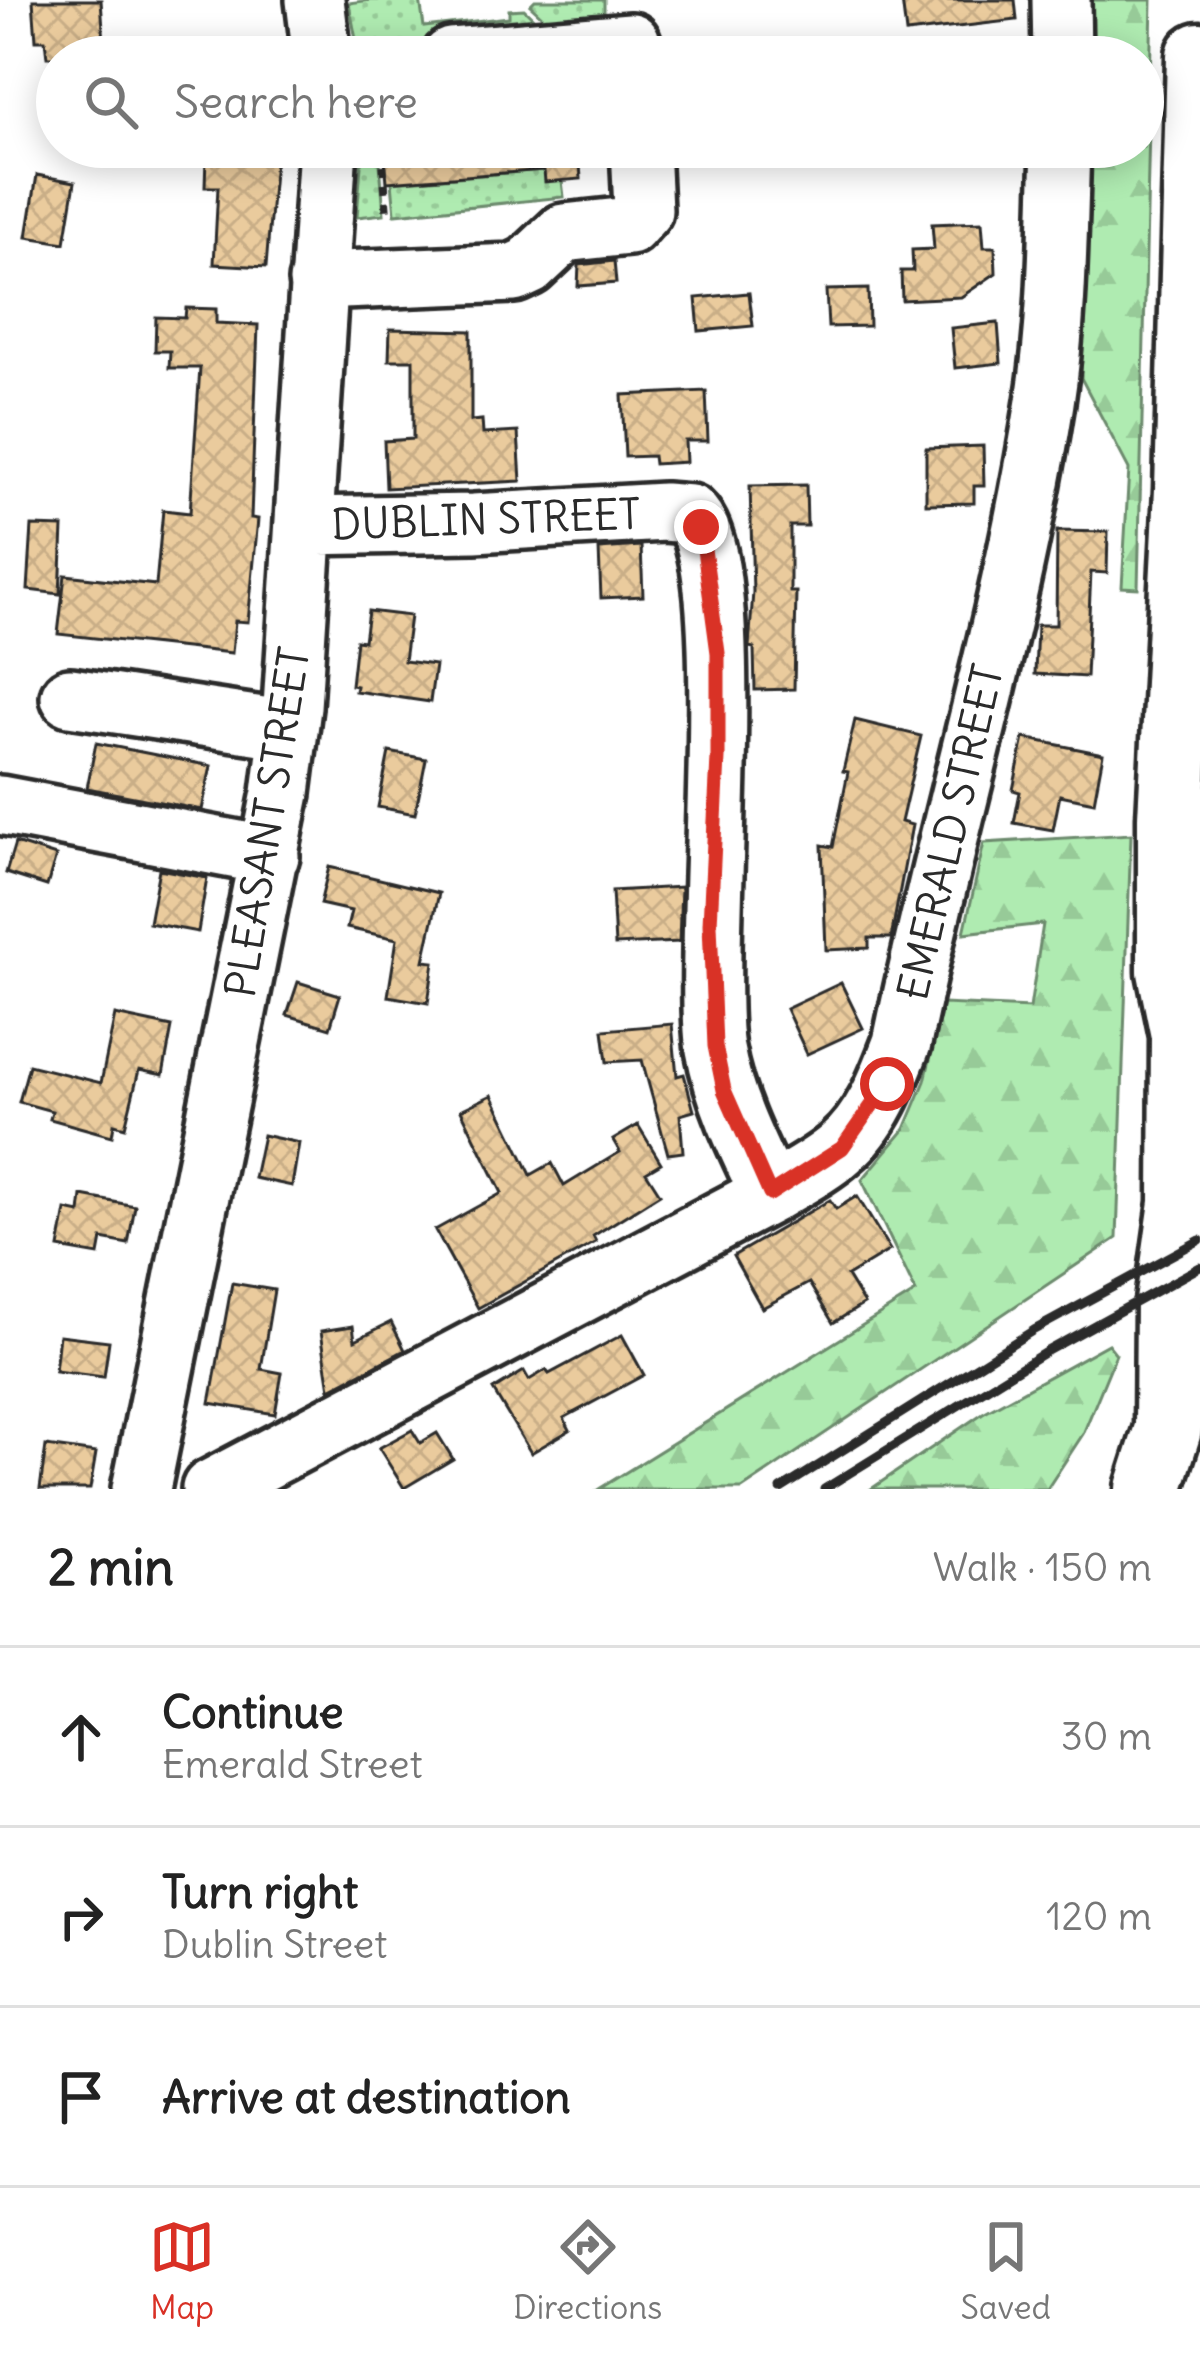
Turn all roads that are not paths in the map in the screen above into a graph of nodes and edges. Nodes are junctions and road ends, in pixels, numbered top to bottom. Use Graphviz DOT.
graph roads {
  1 [pos="315,0"];
  2 [pos="1061,0"];
  3 [pos="319,36"];
  4 [pos="1062,36"];
  5 [pos="1200,56"];
  6 [pos="1199,163"];
  7 [pos="326,168"];
  8 [pos="641,168"];
  9 [pos="1060,168"];
  10 [pos="318,281"];
  11 [pos="304,526"];
  12 [pos="1181,575"];
  13 [pos="1200,660"];
  14 [pos="70,697"];
  15 [pos="289,730"];
  16 [pos="0,806"];
  17 [pos="270,856"];
  18 [pos="1192,1010"];
  19 [pos="770,1194"];
  20 [pos="1191,1228"];
  21 [pos="1200,1466"];
  22 [pos="141,1489"];
  23 [pos="211,1489"];
  24 [pos="1149,1489"];
  25 [pos="1165,1489"];
  1 -- 3 [label="street"];
  2 -- 4 [label="street"];
  5 -- 6 [label="main road"];
  6 -- 12 [label="main road"];
  7 -- 10 [label="street, PLEASANT STREET"];
  8 -- 10 [label="street"];
  9 -- 19 [label="street, EMERALD STREET"];
  10 -- 11 [label="street, PLEASANT STREET"];
  11 -- 15 [label="street, PLEASANT STREET"];
  11 -- 19 [label="street, DUBLIN STREET"];
  12 -- 13 [label="main road"];
  12 -- 18 [label="main road"];
  14 -- 15 [label="street"];
  15 -- 17 [label="street, PLEASANT STREET"];
  16 -- 17 [label="street"];
  17 -- 22 [label="street, PLEASANT STREET"];
  18 -- 20 [label="main road"];
  19 -- 23 [label="street, EMERALD STREET"];
  20 -- 24 [label="main road"];
  21 -- 25 [label="main road"];
}
